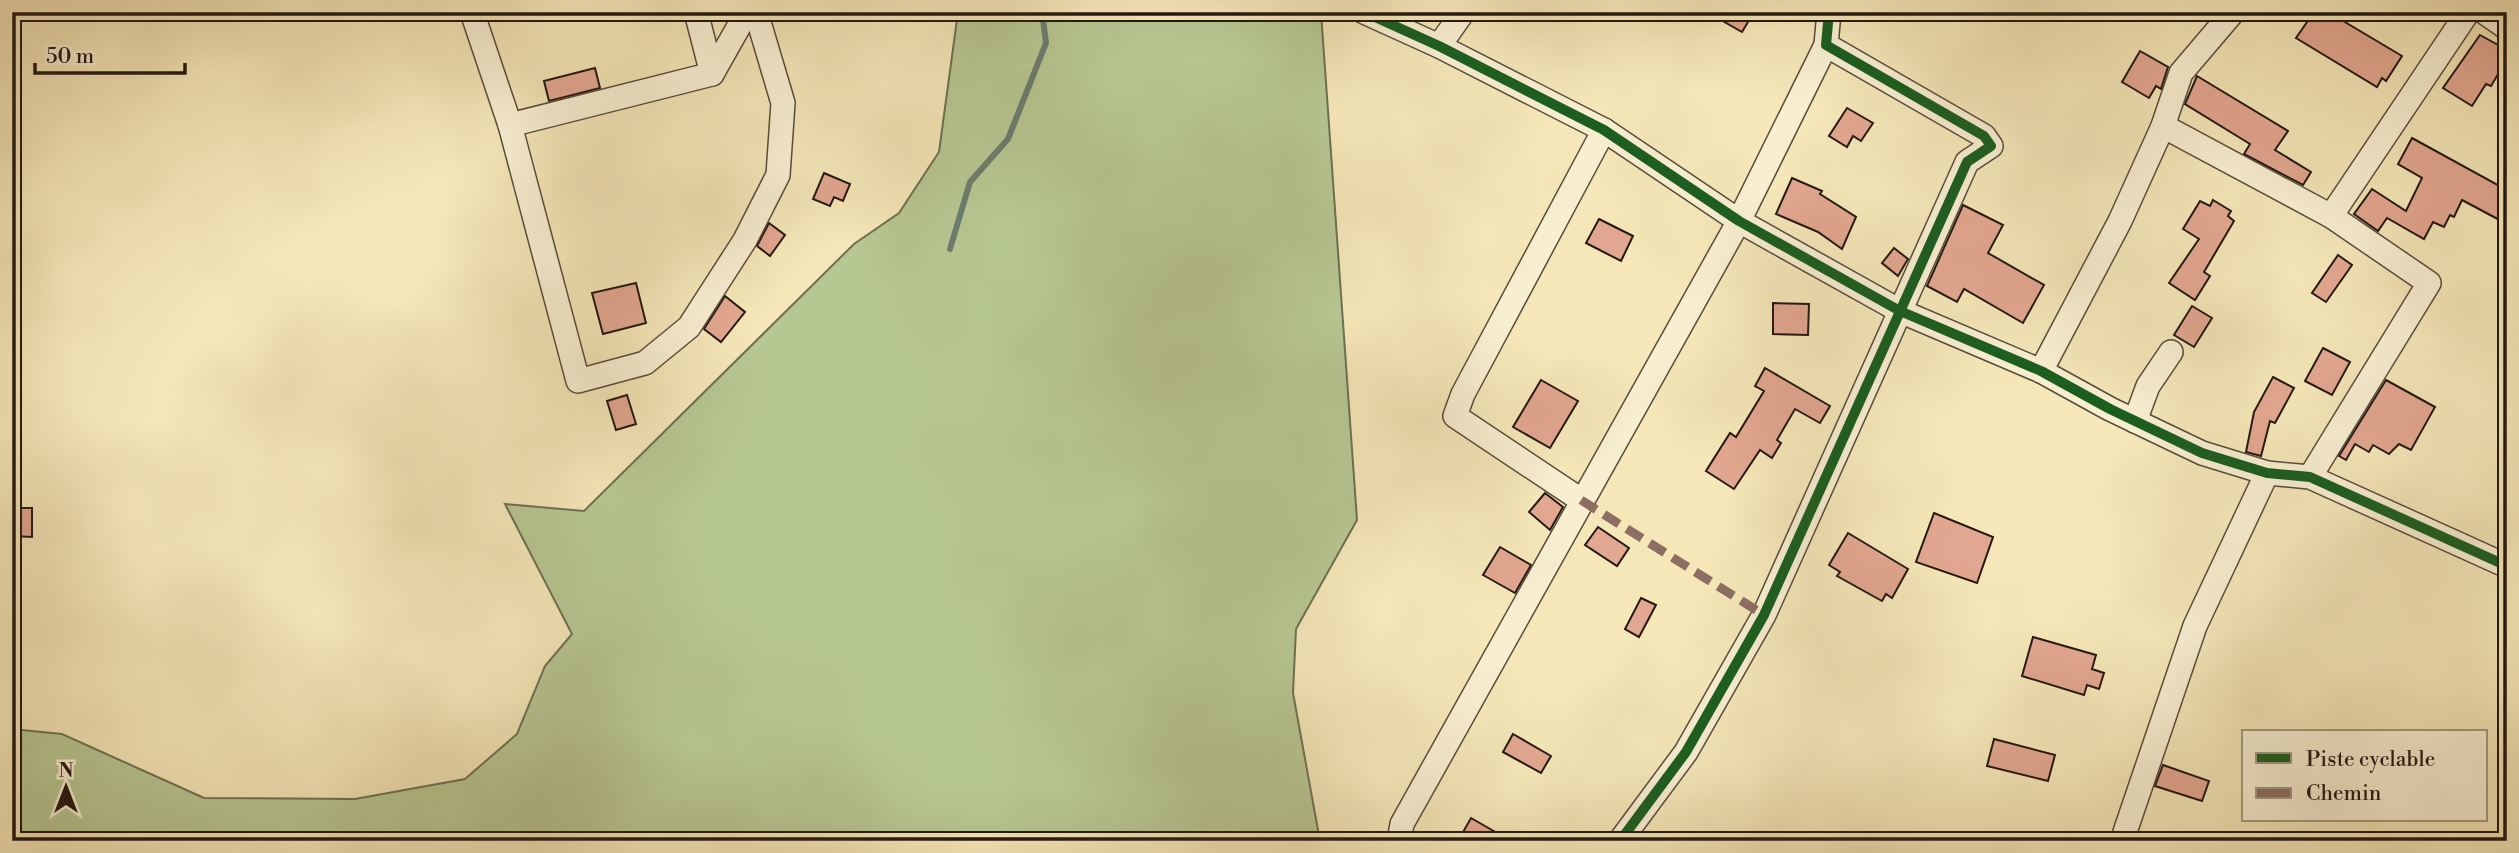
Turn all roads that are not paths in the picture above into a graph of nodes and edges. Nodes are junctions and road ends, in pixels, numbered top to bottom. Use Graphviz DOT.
graph roads {
  1 [pos="472,12"];
  2 [pos="696,12"];
  3 [pos="747,12"];
  4 [pos="757,12"];
  5 [pos="1364,12"];
  6 [pos="1463,12"];
  7 [pos="1829,12"];
  8 [pos="2233,12"];
  9 [pos="2468,12"];
  10 [pos="2484,12"];
  11 [pos="2507,28"];
  12 [pos="1826,45"];
  13 [pos="1439,46"];
  14 [pos="712,74"];
  15 [pos="510,125"];
  16 [pos="2163,126"];
  17 [pos="1604,130"];
  18 [pos="2331,216"];
  19 [pos="1739,221"];
  20 [pos="1900,311"];
  21 [pos="2171,352"];
  22 [pos="2041,371"];
  23 [pos="2136,421"];
  24 [pos="2267,473"];
  25 [pos="2310,477"];
  26 [pos="1581,500"];
  27 [pos="2507,566"];
  28 [pos="2125,832"];
  29 [pos="1399,841"];
  30 [pos="1620,841"];
  1 -- 15 [label="street"];
  2 -- 14 [label="street"];
  3 -- 14 [label="street"];
  4 -- 15 [label="street"];
  5 -- 13 [label="street"];
  6 -- 13 [label="street"];
  7 -- 12 [label="street"];
  8 -- 16 [label="street"];
  9 -- 18 [label="street"];
  10 -- 11 [label="street"];
  12 -- 19 [label="street"];
  12 -- 20 [label="street"];
  13 -- 17 [label="street"];
  14 -- 15 [label="street"];
  16 -- 18 [label="street"];
  16 -- 22 [label="street"];
  17 -- 19 [label="street"];
  17 -- 26 [label="street"];
  18 -- 25 [label="street"];
  19 -- 20 [label="street"];
  19 -- 26 [label="street"];
  20 -- 22 [label="street"];
  20 -- 30 [label="street"];
  21 -- 23 [label="street"];
  22 -- 23 [label="street"];
  23 -- 24 [label="street"];
  24 -- 25 [label="street"];
  24 -- 28 [label="street"];
  25 -- 27 [label="street"];
  26 -- 29 [label="street"];
}
